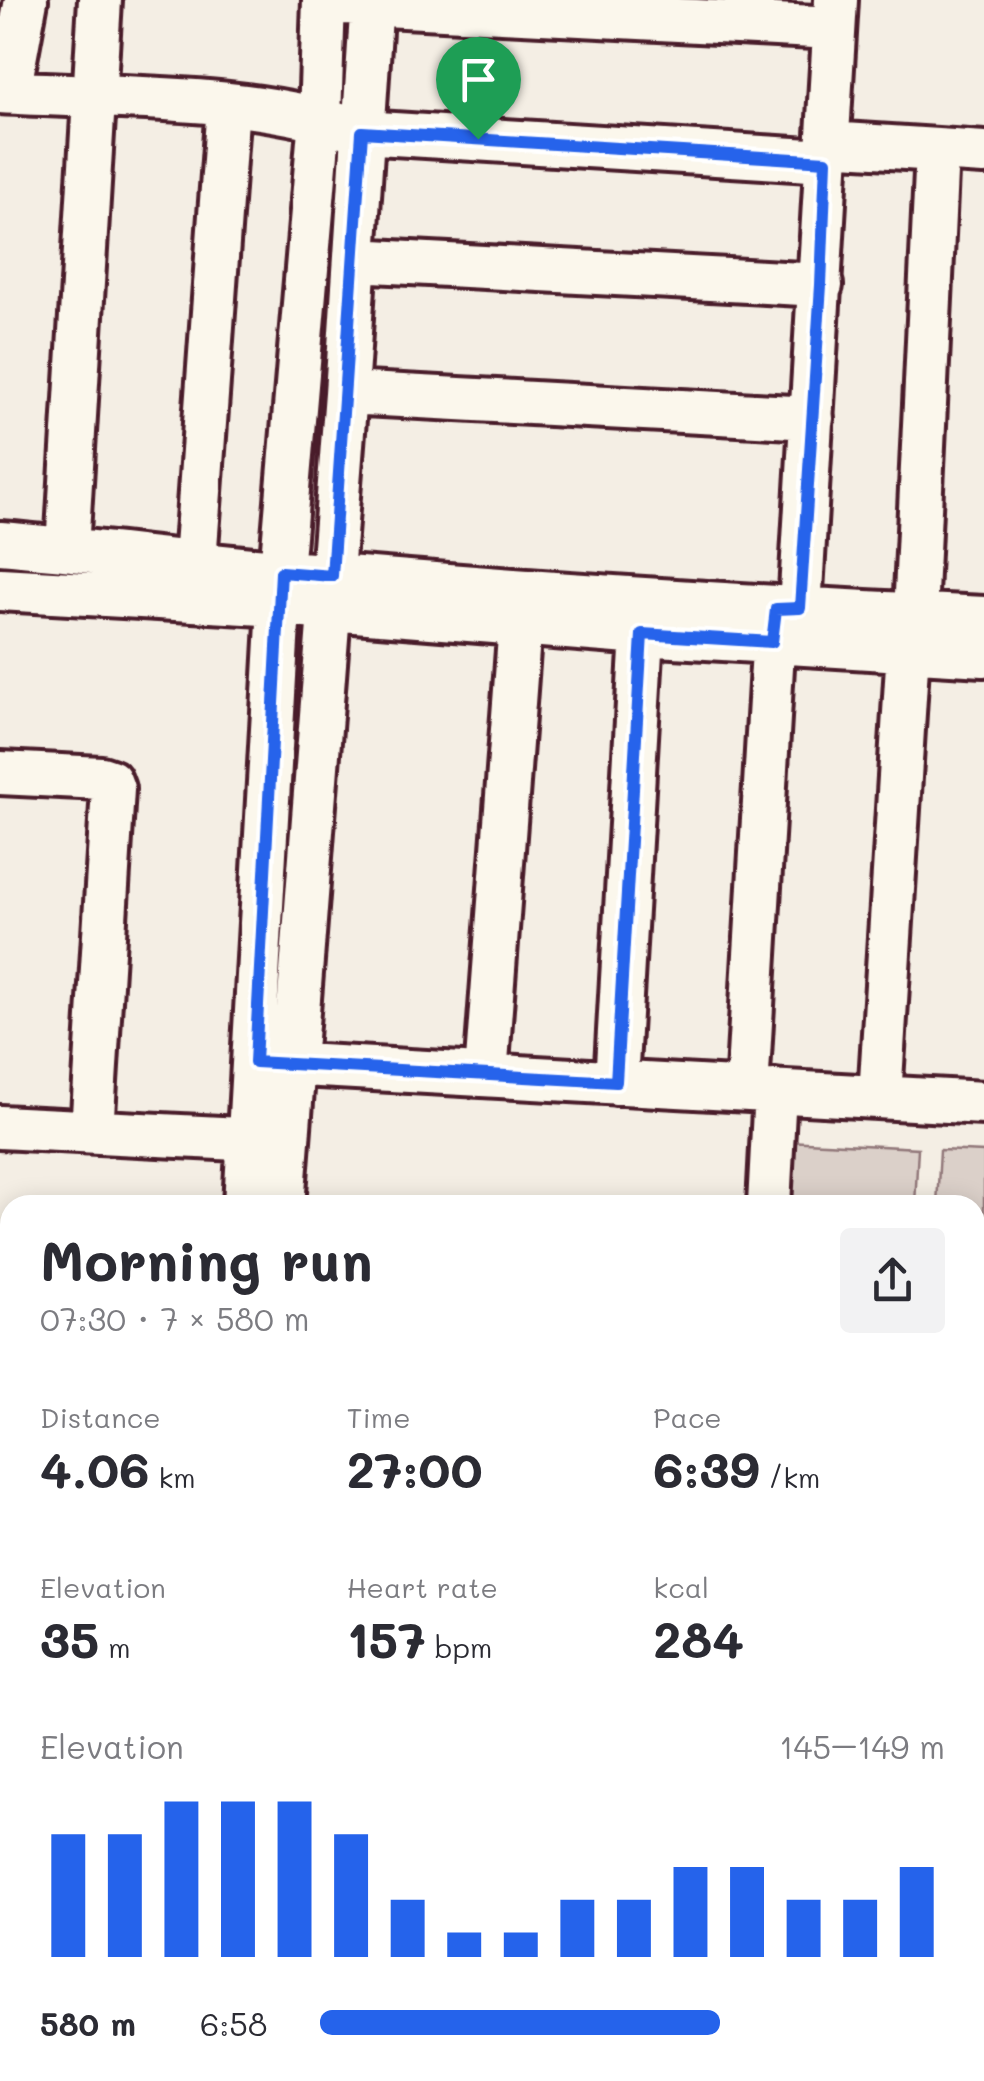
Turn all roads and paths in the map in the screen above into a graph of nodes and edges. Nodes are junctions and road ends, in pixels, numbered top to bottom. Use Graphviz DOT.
graph roads {
  1 [pos="26,0"];
  2 [pos="100,0"];
  3 [pos="324,1"];
  4 [pos="372,2"];
  5 [pos="835,14"];
  6 [pos="5,92"];
  7 [pos="94,97"];
  8 [pos="228,105"];
  9 [pos="320,118"];
  10 [pos="362,132"];
  11 [pos="937,150"];
  12 [pos="826,152"];
  13 [pos="984,154"];
  14 [pos="355,260"];
  15 [pos="821,285"];
  16 [pos="346,392"];
  17 [pos="812,418"];
  18 [pos="0,544"];
  19 [pos="67,549"];
  20 [pos="195,561"];
  21 [pos="281,588"];
  22 [pos="0,589"];
  23 [pos="331,592"];
  24 [pos="521,606"];
  25 [pos="984,618"];
  26 [pos="783,620"];
  27 [pos="912,632"];
  28 [pos="642,634"];
  29 [pos="984,655"];
  30 [pos="0,773"];
  31 [pos="274,1063"];
  32 [pos="486,1075"];
  33 [pos="616,1082"];
  34 [pos="761,1091"];
  35 [pos="880,1098"];
  36 [pos="984,1103"];
  37 [pos="0,1127"];
  38 [pos="92,1132"];
  39 [pos="269,1140"];
  40 [pos="249,1195"];
  41 [pos="281,1195"];
  42 [pos="768,1195"];
  1 -- 6 [label="street"];
  2 -- 7 [label="street"];
  3 -- 4 [label="street"];
  3 -- 9 [label="street"];
  4 -- 5 [label="street"];
  4 -- 10 [label="street"];
  5 -- 12 [label="street"];
  6 -- 7 [label="street"];
  7 -- 8 [label="street"];
  7 -- 19 [label="street"];
  8 -- 9 [label="street"];
  8 -- 20 [label="street"];
  9 -- 10 [label="street"];
  9 -- 21 [label="street"];
  10 -- 12 [label="street"];
  10 -- 14 [label="street"];
  11 -- 12 [label="street"];
  11 -- 13 [label="street"];
  11 -- 27 [label="street"];
  12 -- 15 [label="street"];
  14 -- 15 [label="street"];
  14 -- 16 [label="street"];
  15 -- 17 [label="street"];
  16 -- 17 [label="street"];
  16 -- 23 [label="street"];
  17 -- 26 [label="street"];
  18 -- 19 [label="street"];
  19 -- 20 [label="street"];
  20 -- 21 [label="street"];
  21 -- 22 [label="street"];
  21 -- 23 [label="street"];
  21 -- 31 [label="street"];
  23 -- 24 [label="street"];
  23 -- 31 [label="street"];
  24 -- 26 [label="street"];
  24 -- 28 [label="street"];
  24 -- 32 [label="street"];
  25 -- 27 [label="street"];
  26 -- 27 [label="street"];
  26 -- 28 [label="street"];
  26 -- 34 [label="street"];
  27 -- 29 [label="street"];
  27 -- 35 [label="street"];
  28 -- 33 [label="street"];
  30 -- 38 [label="street"];
  31 -- 32 [label="street"];
  31 -- 39 [label="street"];
  32 -- 33 [label="street"];
  33 -- 34 [label="street"];
  34 -- 35 [label="street"];
  34 -- 42 [label="street"];
  35 -- 36 [label="street"];
  37 -- 38 [label="street"];
  38 -- 39 [label="street"];
  39 -- 40 [label="street"];
  39 -- 41 [label="street"];
}
